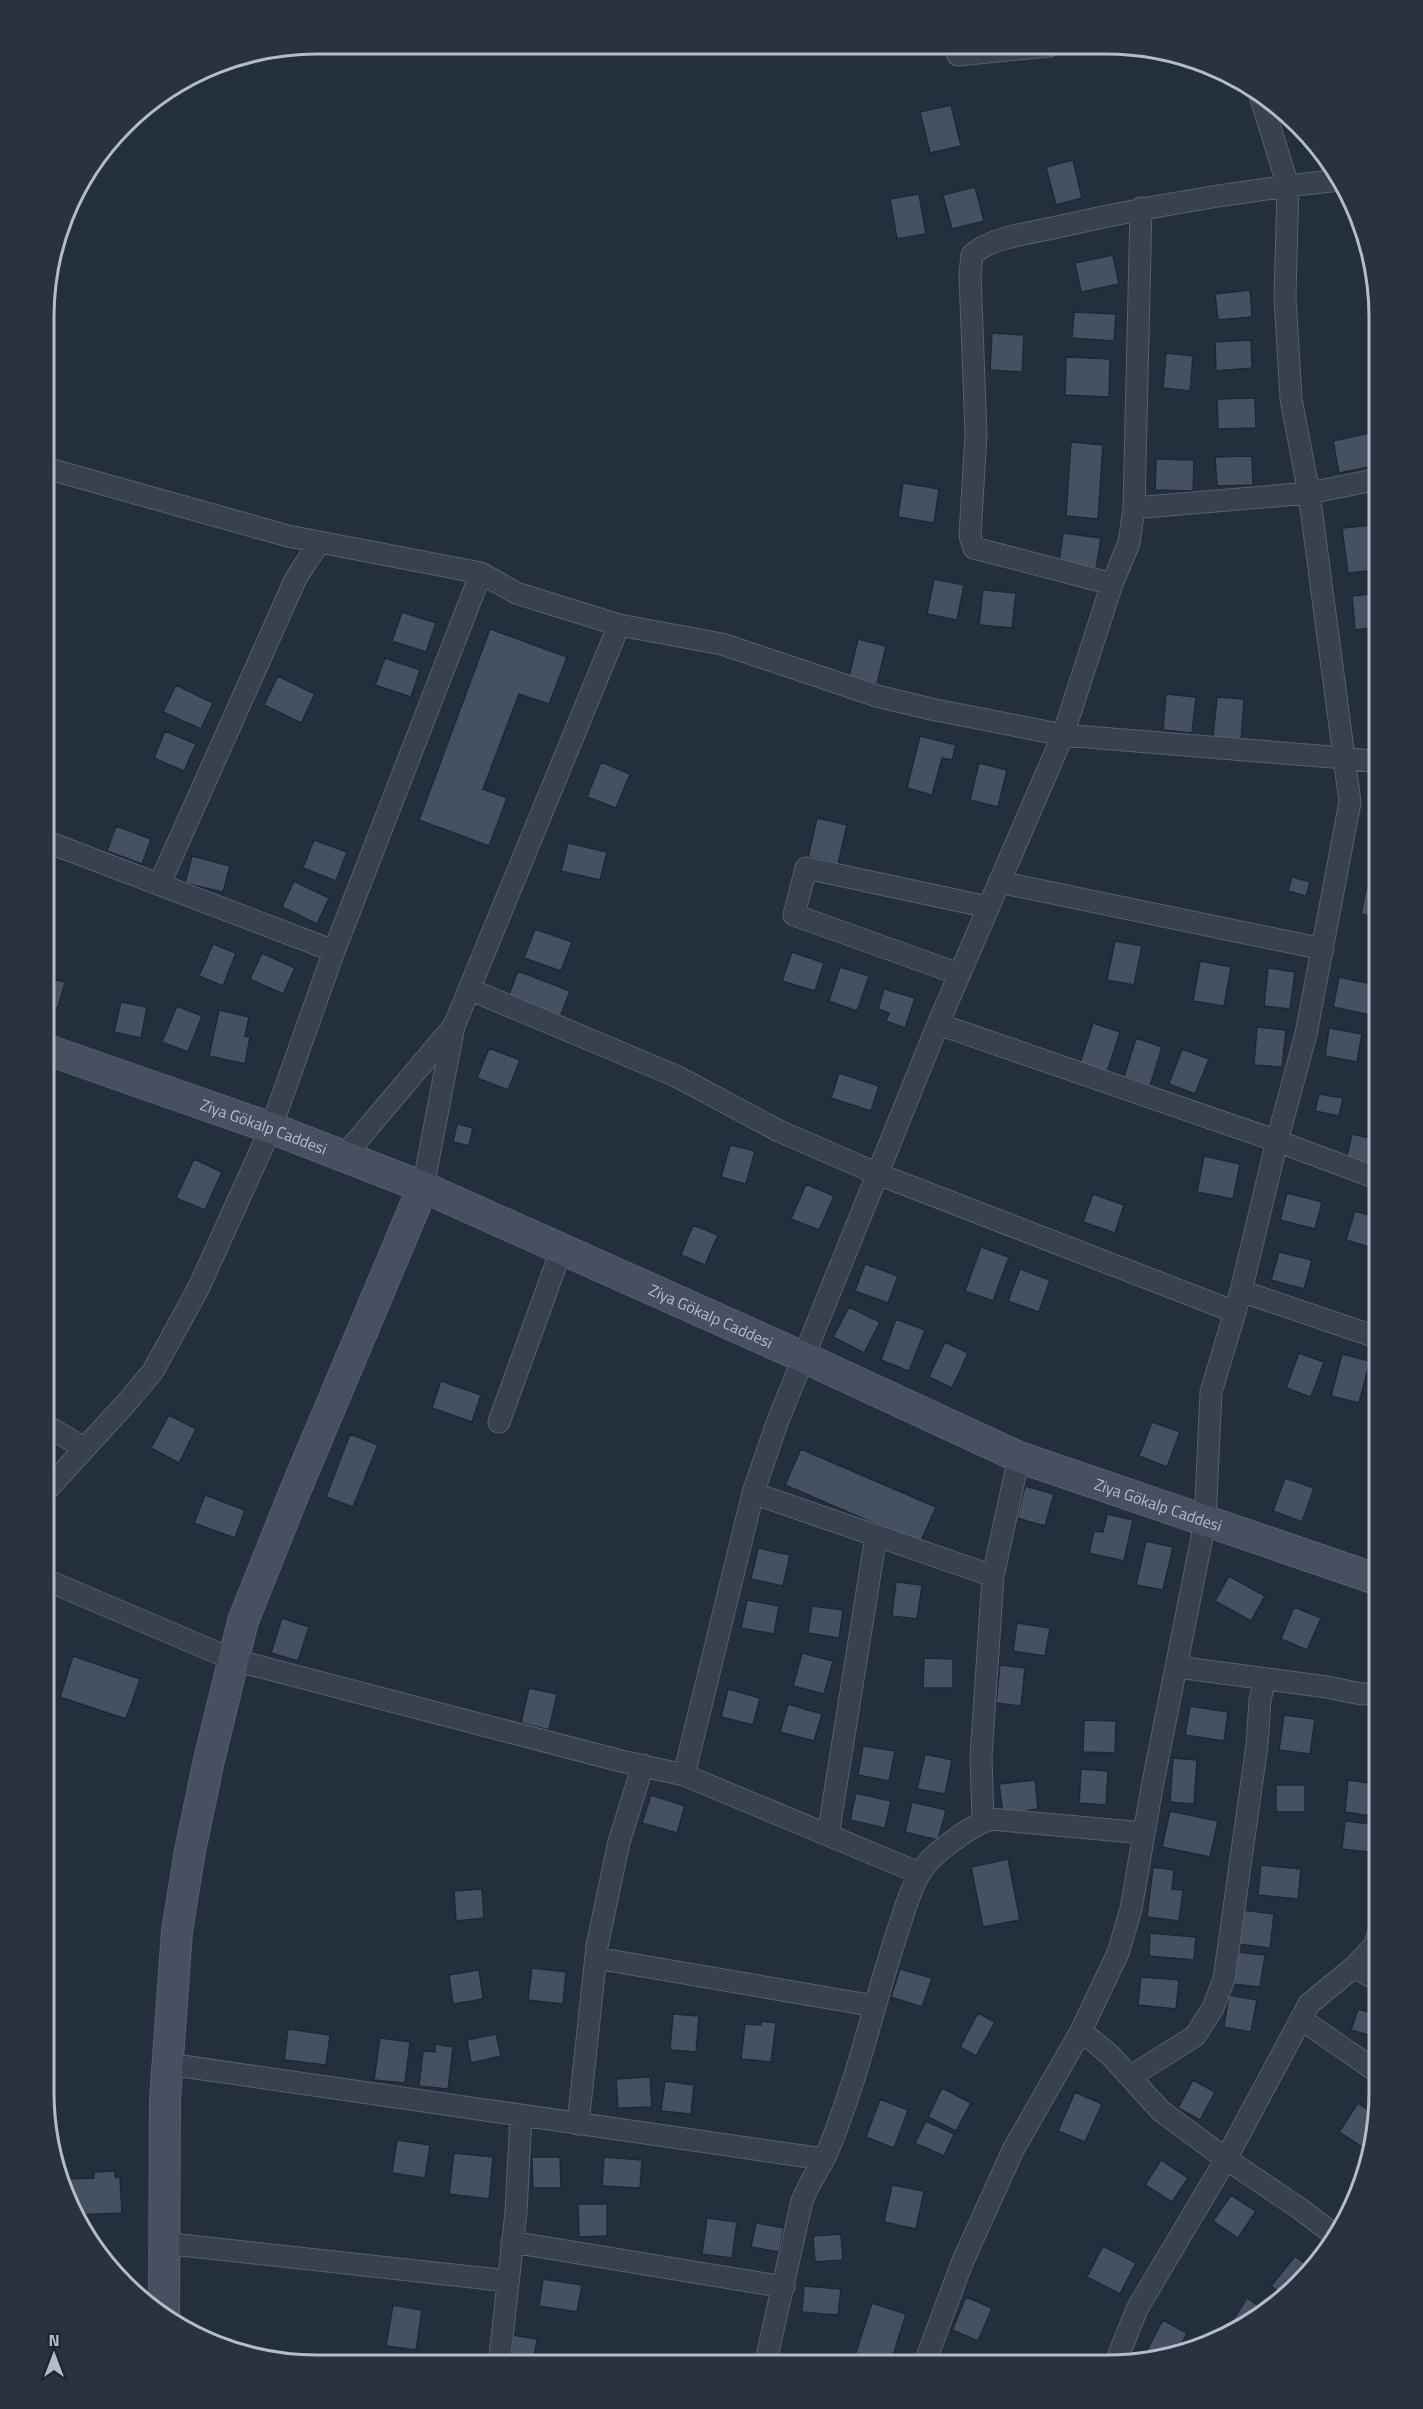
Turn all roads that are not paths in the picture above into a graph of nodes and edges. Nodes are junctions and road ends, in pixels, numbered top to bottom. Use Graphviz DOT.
graph roads {
  1 [pos="968,54"];
  2 [pos="958,55"];
  3 [pos="1263,106"];
  4 [pos="1331,181"];
  5 [pos="1288,186"];
  6 [pos="1142,208"];
  7 [pos="54,470"];
  8 [pos="1369,481"];
  9 [pos="1309,493"];
  10 [pos="1134,508"];
  11 [pos="319,543"];
  12 [pos="481,573"];
  13 [pos="1112,584"];
  14 [pos="619,625"];
  15 [pos="1063,735"];
  16 [pos="1344,758"];
  17 [pos="1369,761"];
  18 [pos="54,844"];
  19 [pos="999,882"];
  20 [pos="160,884"];
  21 [pos="988,907"];
  22 [pos="1323,949"];
  23 [pos="334,951"];
  24 [pos="959,974"];
  25 [pos="469,989"];
  26 [pos="938,1024"];
  27 [pos="453,1026"];
  28 [pos="54,1052"];
  29 [pos="271,1128"];
  30 [pos="1277,1141"];
  31 [pos="345,1155"];
  32 [pos="878,1174"];
  33 [pos="1369,1175"];
  34 [pos="423,1187"];
  35 [pos="562,1248"];
  36 [pos="1241,1291"];
  37 [pos="1235,1312"];
  38 [pos="1369,1335"];
  39 [pos="803,1357"];
  40 [pos="499,1422"];
  41 [pos="54,1430"];
  42 [pos="84,1448"];
  43 [pos="1019,1457"];
  44 [pos="54,1482"];
  45 [pos="753,1493"];
  46 [pos="1205,1522"];
  47 [pos="876,1536"];
  48 [pos="993,1576"];
  49 [pos="1369,1577"];
  50 [pos="54,1583"];
  51 [pos="234,1660"];
  52 [pos="1177,1667"];
  53 [pos="1265,1679"];
  54 [pos="1369,1694"];
  55 [pos="642,1765"];
  56 [pos="684,1775"];
  57 [pos="983,1822"];
  58 [pos="1144,1833"];
  59 [pos="828,1835"];
  60 [pos="920,1873"];
  61 [pos="1369,1951"];
  62 [pos="596,1958"];
  63 [pos="1354,1967"];
  64 [pos="1369,1975"];
  65 [pos="875,2006"];
  66 [pos="1301,2019"];
  67 [pos="1081,2031"];
  68 [pos="168,2064"];
  69 [pos="1369,2066"];
  70 [pos="1130,2077"];
  71 [pos="521,2115"];
  72 [pos="578,2124"];
  73 [pos="824,2159"];
  74 [pos="1226,2159"];
  75 [pos="1329,2231"];
  76 [pos="512,2242"];
  77 [pos="164,2243"];
  78 [pos="508,2281"];
  79 [pos="784,2287"];
  80 [pos="164,2306"];
  81 [pos="1119,2354"];
  82 [pos="500,2355"];
  83 [pos="767,2355"];
  84 [pos="928,2355"];
  1 -- 2 [label="street"];
  3 -- 5 [label="street"];
  4 -- 5 [label="street"];
  5 -- 6 [label="street"];
  5 -- 9 [label="street"];
  6 -- 10 [label="street"];
  6 -- 13 [label="street"];
  7 -- 11 [label="street"];
  8 -- 9 [label="street"];
  9 -- 10 [label="street"];
  9 -- 16 [label="street"];
  10 -- 13 [label="street"];
  11 -- 12 [label="street"];
  11 -- 20 [label="street"];
  12 -- 14 [label="street"];
  12 -- 23 [label="street"];
  13 -- 15 [label="street"];
  14 -- 15 [label="street"];
  14 -- 25 [label="street"];
  15 -- 16 [label="street"];
  15 -- 19 [label="street"];
  16 -- 17 [label="street"];
  16 -- 22 [label="street"];
  18 -- 20 [label="street"];
  19 -- 21 [label="street"];
  19 -- 22 [label="street"];
  20 -- 23 [label="street"];
  21 -- 24 [label="street"];
  21 -- 24 [label="street"];
  22 -- 30 [label="street"];
  23 -- 29 [label="street"];
  24 -- 26 [label="street"];
  25 -- 27 [label="street"];
  25 -- 32 [label="street"];
  26 -- 30 [label="street"];
  26 -- 32 [label="street"];
  27 -- 31 [label="street"];
  27 -- 34 [label="street"];
  28 -- 29 [label="street, Ziya Gökalp Caddesi"];
  29 -- 31 [label="street, Ziya Gökalp Caddesi"];
  29 -- 42 [label="street"];
  30 -- 33 [label="street"];
  30 -- 36 [label="street"];
  31 -- 34 [label="street, Ziya Gökalp Caddesi"];
  32 -- 37 [label="street"];
  32 -- 39 [label="street"];
  34 -- 35 [label="street, Ziya Gökalp Caddesi"];
  34 -- 51 [label="street"];
  35 -- 39 [label="street, Ziya Gökalp Caddesi"];
  35 -- 40 [label="street"];
  36 -- 37 [label="street"];
  36 -- 38 [label="street"];
  37 -- 46 [label="street"];
  39 -- 43 [label="street, Ziya Gökalp Caddesi"];
  39 -- 45 [label="street"];
  41 -- 42 [label="street"];
  42 -- 44 [label="street"];
  43 -- 46 [label="street, Ziya Gökalp Caddesi"];
  43 -- 48 [label="street"];
  45 -- 47 [label="street"];
  45 -- 56 [label="street"];
  46 -- 49 [label="street, Ziya Gökalp Caddesi"];
  46 -- 52 [label="street"];
  47 -- 48 [label="street"];
  47 -- 59 [label="street"];
  48 -- 57 [label="street"];
  50 -- 51 [label="street"];
  51 -- 55 [label="street"];
  51 -- 68 [label="street"];
  52 -- 53 [label="street"];
  52 -- 58 [label="street"];
  53 -- 54 [label="street"];
  53 -- 70 [label="street"];
  55 -- 56 [label="street"];
  55 -- 62 [label="street"];
  56 -- 59 [label="street"];
  57 -- 58 [label="street"];
  57 -- 60 [label="street"];
  58 -- 67 [label="street"];
  59 -- 60 [label="street"];
  60 -- 65 [label="street"];
  61 -- 63 [label="street"];
  62 -- 65 [label="street"];
  62 -- 72 [label="street"];
  63 -- 64 [label="street"];
  63 -- 66 [label="street"];
  65 -- 73 [label="street"];
  66 -- 69 [label="street"];
  66 -- 74 [label="street"];
  67 -- 70 [label="street"];
  67 -- 84 [label="street"];
  68 -- 71 [label="street"];
  68 -- 77 [label="street"];
  70 -- 74 [label="street"];
  71 -- 72 [label="street"];
  71 -- 76 [label="street"];
  72 -- 73 [label="street"];
  73 -- 79 [label="street"];
  74 -- 75 [label="street"];
  74 -- 81 [label="street"];
  76 -- 78 [label="street"];
  76 -- 79 [label="street"];
  77 -- 78 [label="street"];
  77 -- 80 [label="street"];
  78 -- 82 [label="street"];
  79 -- 83 [label="street"];
}
